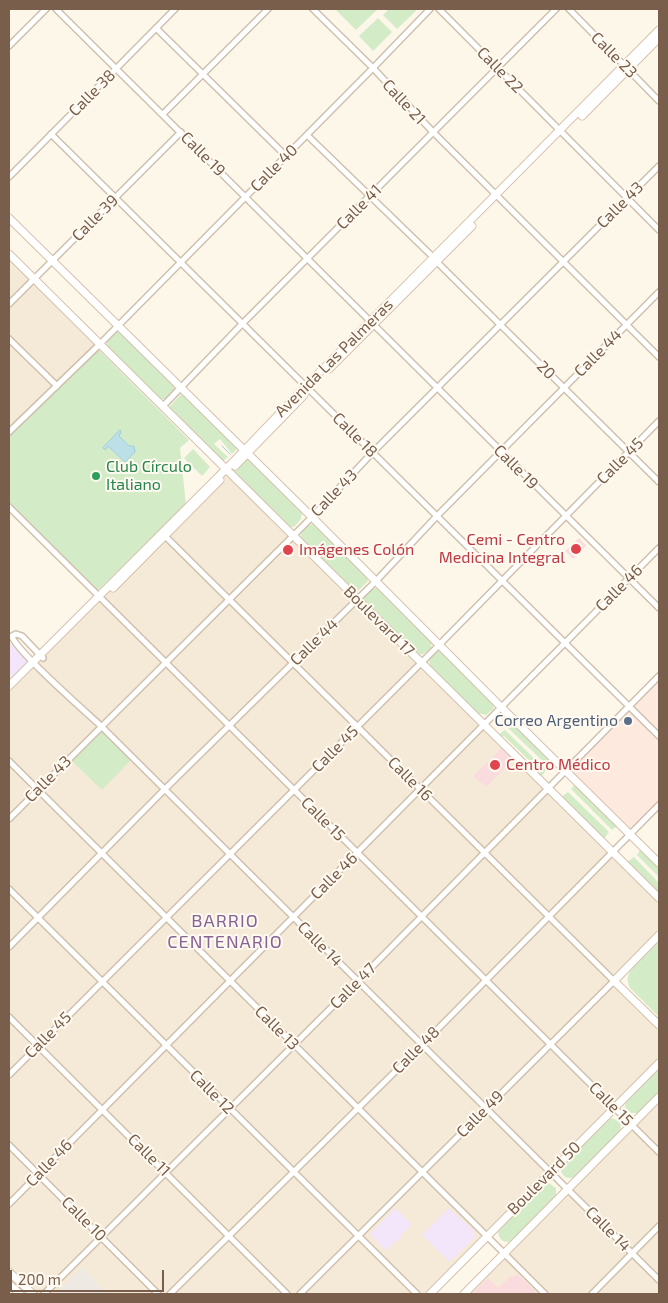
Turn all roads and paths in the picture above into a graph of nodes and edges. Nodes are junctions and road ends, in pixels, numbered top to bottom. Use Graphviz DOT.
graph roads {
  1 [pos="46,9"];
  2 [pos="56,9"];
  3 [pos="175,9"];
  4 [pos="268,9"];
  5 [pos="312,9"];
  6 [pos="430,9"];
  7 [pos="439,9"];
  8 [pos="556,9"];
  9 [pos="569,9"];
  10 [pos="156,28"];
  11 [pos="659,30"];
  12 [pos="659,38"];
  13 [pos="9,46"];
  14 [pos="627,67"];
  15 [pos="116,68"];
  16 [pos="373,68"];
  17 [pos="498,68"];
  18 [pos="203,74"];
  19 [pos="659,101"];
  20 [pos="163,114"];
  21 [pos="180,132"];
  22 [pos="433,132"];
  23 [pos="563,132"];
  24 [pos="52,134"];
  25 [pos="306,135"];
  26 [pos="286,156"];
  27 [pos="659,166"];
  28 [pos="9,177"];
  29 [pos="246,196"];
  30 [pos="498,196"];
  31 [pos="115,197"];
  32 [pos="369,197"];
  33 [pos="627,198"];
  34 [pos="9,218"];
  35 [pos="659,230"];
  36 [pos="9,254"];
  37 [pos="308,258"];
  38 [pos="51,260"];
  39 [pos="435,260"];
  40 [pos="563,261"];
  41 [pos="181,262"];
  42 [pos="33,278"];
  43 [pos="659,292"];
  44 [pos="9,304"];
  45 [pos="243,323"];
  46 [pos="372,323"];
  47 [pos="501,324"];
  48 [pos="627,324"];
  49 [pos="116,326"];
  50 [pos="9,339"];
  51 [pos="100,344"];
  52 [pos="659,357"];
  53 [pos="57,386"];
  54 [pos="180,388"];
  55 [pos="308,388"];
  56 [pos="437,388"];
  57 [pos="564,388"];
  58 [pos="163,406"];
  59 [pos="659,421"];
  60 [pos="9,422"];
  61 [pos="14,427"];
  62 [pos="9,432"];
  63 [pos="501,451"];
  64 [pos="246,452"];
  65 [pos="373,452"];
  66 [pos="629,452"];
  67 [pos="228,470"];
  68 [pos="659,482"];
  69 [pos="9,507"];
  70 [pos="312,516"];
  71 [pos="437,516"];
  72 [pos="566,516"];
  73 [pos="163,534"];
  74 [pos="292,535"];
  75 [pos="659,548"];
  76 [pos="629,578"];
  77 [pos="502,580"];
  78 [pos="376,581"];
  79 [pos="100,598"];
  80 [pos="228,598"];
  81 [pos="357,600"];
  82 [pos="659,608"];
  83 [pos="565,643"];
  84 [pos="440,644"];
  85 [pos="42,656"];
  86 [pos="293,662"];
  87 [pos="164,663"];
  88 [pos="420,663"];
  89 [pos="34,664"];
  90 [pos="659,676"];
  91 [pos="9,686"];
  92 [pos="9,692"];
  93 [pos="630,706"];
  94 [pos="501,707"];
  95 [pos="101,726"];
  96 [pos="230,726"];
  97 [pos="357,726"];
  98 [pos="483,726"];
  99 [pos="659,736"];
  100 [pos="9,761"];
  101 [pos="567,771"];
  102 [pos="548,788"];
  103 [pos="420,789"];
  104 [pos="37,790"];
  105 [pos="164,790"];
  106 [pos="293,790"];
  107 [pos="659,805"];
  108 [pos="9,819"];
  109 [pos="630,834"];
  110 [pos="485,852"];
  111 [pos="612,852"];
  112 [pos="102,853"];
  113 [pos="229,853"];
  114 [pos="356,853"];
  115 [pos="659,862"];
  116 [pos="9,889"];
  117 [pos="659,898"];
  118 [pos="292,916"];
  119 [pos="166,917"];
  120 [pos="421,917"];
  121 [pos="549,917"];
  122 [pos="38,918"];
  123 [pos="659,935"];
  124 [pos="9,947"];
  125 [pos="486,980"];
  126 [pos="230,981"];
  127 [pos="358,981"];
  128 [pos="614,981"];
  129 [pos="101,982"];
  130 [pos="9,1017"];
  131 [pos="659,1026"];
  132 [pos="423,1044"];
  133 [pos="550,1044"];
  134 [pos="294,1045"];
  135 [pos="38,1046"];
  136 [pos="166,1046"];
  137 [pos="659,1063"];
  138 [pos="9,1075"];
  139 [pos="659,1097"];
  140 [pos="358,1107"];
  141 [pos="486,1108"];
  142 [pos="615,1108"];
  143 [pos="102,1109"];
  144 [pos="229,1109"];
  145 [pos="631,1125"];
  146 [pos="9,1145"];
  147 [pos="659,1152"];
  148 [pos="551,1172"];
  149 [pos="166,1173"];
  150 [pos="294,1173"];
  151 [pos="422,1173"];
  152 [pos="38,1174"];
  153 [pos="568,1190"];
  154 [pos="9,1204"];
  155 [pos="659,1226"];
  156 [pos="230,1236"];
  157 [pos="358,1236"];
  158 [pos="486,1236"];
  159 [pos="102,1238"];
  160 [pos="504,1254"];
  161 [pos="632,1254"];
  162 [pos="9,1272"];
  163 [pos="659,1280"];
  164 [pos="9,1284"];
  165 [pos="20,1294"];
  166 [pos="33,1294"];
  167 [pos="44,1294"];
  168 [pos="158,1294"];
  169 [pos="170,1294"];
  170 [pos="287,1294"];
  171 [pos="300,1294"];
  172 [pos="417,1294"];
  173 [pos="430,1294"];
  174 [pos="464,1294"];
  175 [pos="545,1294"];
  176 [pos="592,1294"];
  1 -- 13 [label="street"];
  2 -- 15 [label="street, Calle 19"];
  3 -- 10 [label="street, Calle 38"];
  4 -- 18 [label="street"];
  5 -- 16 [label="street, Calle 21"];
  6 -- 16 [label="street, Calle 40"];
  7 -- 17 [label="street, Calle 22"];
  8 -- 17 [label="street, Calle 41"];
  9 -- 14 [label="street, Calle 23"];
  10 -- 15 [label="street, Calle 38"];
  10 -- 18 [label="street"];
  11 -- 14 [label="main road, Avenida Las Palmeras"];
  12 -- 14 [label="main road, Avenida Las Palmeras"];
  14 -- 19 [label="street, Calle 23"];
  14 -- 23 [label="main road, Avenida Las Palmeras"];
  15 -- 20 [label="street, Calle 19"];
  15 -- 24 [label="street, Calle 38"];
  16 -- 22 [label="street, Calle 21"];
  16 -- 25 [label="street, Calle 40"];
  17 -- 22 [label="street, Calle 41"];
  17 -- 23 [label="street, Calle 22"];
  18 -- 20 [label="street"];
  18 -- 26 [label="street"];
  20 -- 21 [label="street, Calle 19"];
  21 -- 29 [label="street, Calle 19"];
  21 -- 31 [label="street, Calle 39"];
  22 -- 30 [label="street, Calle 21"];
  22 -- 32 [label="street, Calle 41"];
  23 -- 30 [label="main road, Avenida Las Palmeras"];
  23 -- 33 [label="street, Calle 22"];
  24 -- 28 [label="street, Calle 38"];
  24 -- 31 [label="street, Calle 18"];
  25 -- 26 [label="street, Calle 40"];
  25 -- 32 [label="street, 20"];
  26 -- 29 [label="street, Calle 40"];
  27 -- 33 [label="street, Calle 43"];
  29 -- 37 [label="street, Calle 19"];
  29 -- 41 [label="street, Calle 40"];
  30 -- 39 [label="main road, Avenida Las Palmeras"];
  30 -- 40 [label="street, Calle 21"];
  31 -- 38 [label="street, Calle 39"];
  31 -- 41 [label="street, Calle 18"];
  32 -- 37 [label="street, Calle 41"];
  32 -- 39 [label="street, 20"];
  33 -- 35 [label="street, Calle 22"];
  33 -- 40 [label="street, Calle 43"];
  34 -- 38 [label="main road, Boulevard 17"];
  36 -- 42 [label="main road, Boulevard 17"];
  37 -- 45 [label="street, Calle 41"];
  37 -- 46 [label="street, Calle 19"];
  38 -- 42 [label="street, Calle 39"];
  38 -- 49 [label="main road, Boulevard 17"];
  39 -- 46 [label="main road, Avenida Las Palmeras"];
  39 -- 47 [label="street, 20"];
  40 -- 47 [label="street, Calle 43"];
  40 -- 48 [label="street, Calle 21"];
  41 -- 45 [label="street, Calle 18"];
  41 -- 49 [label="street, Calle 40"];
  42 -- 44 [label="street, Calle 39"];
  42 -- 51 [label="main road, Boulevard 17"];
  43 -- 48 [label="street, Calle 44"];
  45 -- 54 [label="street, Calle 41"];
  45 -- 55 [label="street, Calle 18"];
  46 -- 55 [label="main road, Avenida Las Palmeras"];
  46 -- 56 [label="street, Calle 19"];
  47 -- 56 [label="street, Calle 43"];
  47 -- 57 [label="street, 20"];
  48 -- 52 [label="street, Calle 21"];
  48 -- 57 [label="street, Calle 44"];
  49 -- 51 [label="street, Calle 40"];
  49 -- 54 [label="main road, Boulevard 17"];
  50 -- 53 [label="street"];
  51 -- 53 [label="street"];
  51 -- 58 [label="main road, Boulevard 17"];
  53 -- 61 [label="street"];
  54 -- 58 [label="street, Calle 41"];
  54 -- 64 [label="main road, Boulevard 17"];
  55 -- 64 [label="main road, Avenida Las Palmeras"];
  55 -- 65 [label="street, Calle 18"];
  56 -- 63 [label="street, Calle 19"];
  56 -- 65 [label="street, Calle 43"];
  57 -- 63 [label="street, Calle 44"];
  57 -- 66 [label="street, 20"];
  58 -- 67 [label="main road, Boulevard 17"];
  59 -- 66 [label="street, Calle 45"];
  60 -- 61 [label="street"];
  61 -- 62 [label="street"];
  63 -- 71 [label="street, Calle 44"];
  63 -- 72 [label="street, Calle 19"];
  64 -- 67 [label="main road, Avenida Las Palmeras"];
  64 -- 70 [label="main road, Boulevard 17"];
  65 -- 70 [label="street, Calle 43"];
  65 -- 71 [label="street, Calle 18"];
  66 -- 68 [label="street, 20"];
  66 -- 72 [label="street, Calle 45"];
  67 -- 73 [label="main road, Avenida Las Palmeras"];
  67 -- 74 [label="main road, Boulevard 17"];
  69 -- 79 [label="street, Calle 15"];
  70 -- 74 [label="street, Calle 43"];
  70 -- 78 [label="main road, Boulevard 17"];
  71 -- 77 [label="street, Calle 18"];
  71 -- 78 [label="street, Calle 44"];
  72 -- 76 [label="street, Calle 19"];
  72 -- 77 [label="street, Calle 45"];
  73 -- 79 [label="main road, Avenida Las Palmeras"];
  73 -- 80 [label="street, Calle 16"];
  74 -- 80 [label="street, Calle 43"];
  74 -- 81 [label="main road, Boulevard 17"];
  75 -- 76 [label="street, Calle 46"];
  76 -- 82 [label="street, Calle 19"];
  76 -- 83 [label="street, Calle 46"];
  77 -- 83 [label="street, Calle 18"];
  77 -- 84 [label="street, Calle 45"];
  78 -- 81 [label="street, Calle 44"];
  78 -- 84 [label="main road, Boulevard 17"];
  79 -- 85 [label="main road, Avenida Las Palmeras"];
  79 -- 87 [label="street, Calle 15"];
  80 -- 86 [label="street, Calle 16"];
  80 -- 87 [label="street, Calle 43"];
  81 -- 86 [label="street, Calle 44"];
  81 -- 88 [label="main road, Boulevard 17"];
  83 -- 93 [label="street, Calle 18"];
  83 -- 94 [label="street, Calle 46"];
  84 -- 88 [label="street, Calle 45"];
  84 -- 94 [label="main road, Boulevard 17"];
  85 -- 89 [label="main road, Avenida Las Palmeras"];
  85 -- 89 [label="street, Calle 14"];
  86 -- 96 [label="street, Calle 44"];
  86 -- 97 [label="street, Calle 16"];
  87 -- 95 [label="street, Calle 43"];
  87 -- 96 [label="street, Calle 15"];
  88 -- 97 [label="street, Calle 45"];
  88 -- 98 [label="main road, Boulevard 17"];
  89 -- 91 [label="main road, Avenida Las Palmeras"];
  89 -- 92 [label="main road, Avenida Las Palmeras"];
  89 -- 95 [label="street, Calle 14"];
  90 -- 93 [label="street, Calle 47"];
  93 -- 99 [label="street, Calle 18"];
  93 -- 101 [label="street, Calle 47"];
  94 -- 98 [label="street, Calle 46"];
  94 -- 101 [label="main road, Boulevard 17"];
  95 -- 104 [label="street, Calle 43"];
  95 -- 105 [label="street, Calle 14"];
  96 -- 105 [label="street, Calle 44"];
  96 -- 106 [label="street, Calle 15"];
  97 -- 103 [label="street, Calle 16"];
  97 -- 106 [label="street, Calle 45"];
  98 -- 102 [label="main road, Boulevard 17"];
  98 -- 103 [label="street, Calle 46"];
  100 -- 104 [label="street, Calle 13"];
  101 -- 102 [label="street, Calle 47"];
  101 -- 109 [label="main road, Boulevard 17"];
  102 -- 110 [label="street, Calle 47"];
  102 -- 111 [label="main road, Boulevard 17"];
  103 -- 110 [label="street, Calle 16"];
  103 -- 114 [label="street, Calle 46"];
  104 -- 108 [label="street, Calle 43"];
  104 -- 112 [label="street, Calle 13"];
  105 -- 112 [label="street, Calle 44"];
  105 -- 113 [label="street, Calle 14"];
  106 -- 113 [label="street, Calle 45"];
  106 -- 114 [label="street, Calle 15"];
  107 -- 109 [label="street, Calle 48"];
  109 -- 111 [label="street, Calle 48"];
  109 -- 115 [label="main road, Boulevard 17"];
  110 -- 120 [label="street, Calle 47"];
  110 -- 121 [label="street, Calle 16"];
  111 -- 117 [label="main road, Boulevard 17"];
  111 -- 121 [label="street, Calle 48"];
  112 -- 119 [label="street, Calle 13"];
  112 -- 122 [label="street, Calle 44"];
  113 -- 118 [label="street, Calle 14"];
  113 -- 119 [label="street, Calle 45"];
  114 -- 118 [label="street, Calle 46"];
  114 -- 120 [label="street, Calle 15"];
  116 -- 122 [label="street, Calle 12"];
  118 -- 126 [label="street, Calle 46"];
  118 -- 127 [label="street, Calle 14"];
  119 -- 126 [label="street, Calle 13"];
  119 -- 129 [label="street, Calle 45"];
  120 -- 125 [label="street, Calle 15"];
  120 -- 127 [label="street, Calle 47"];
  121 -- 125 [label="street, Calle 48"];
  121 -- 128 [label="street, Calle 16"];
  122 -- 124 [label="street, Calle 44"];
  122 -- 129 [label="street, Calle 12"];
  123 -- 128 [label="main road, Calle 49"];
  125 -- 132 [label="street, Calle 48"];
  125 -- 133 [label="street, Calle 15"];
  126 -- 134 [label="street, Calle 13"];
  126 -- 136 [label="street, Calle 46"];
  127 -- 132 [label="street, Calle 14"];
  127 -- 134 [label="street, Calle 47"];
  128 -- 131 [label="main road, Calle 16"];
  128 -- 133 [label="street, Calle 49"];
  129 -- 135 [label="street, Calle 45"];
  129 -- 136 [label="street, Calle 12"];
  130 -- 135 [label="street, Calle 11"];
  132 -- 140 [label="street, Calle 48"];
  132 -- 141 [label="street, Calle 14"];
  133 -- 141 [label="street, Calle 49"];
  133 -- 142 [label="street, Calle 15"];
  134 -- 140 [label="street, Calle 13"];
  134 -- 144 [label="street, Calle 47"];
  135 -- 138 [label="street, Calle 45"];
  135 -- 143 [label="street, Calle 11"];
  136 -- 143 [label="street, Calle 46"];
  136 -- 144 [label="street, Calle 12"];
  137 -- 142 [label="main road, Boulevard 50"];
  139 -- 145 [label="main road, Boulevard 50"];
  140 -- 150 [label="street, Calle 48"];
  140 -- 151 [label="street, Calle 13"];
  141 -- 148 [label="street, Calle 14"];
  141 -- 151 [label="street, Calle 49"];
  142 -- 145 [label="street, Calle 15"];
  142 -- 148 [label="main road, Boulevard 50"];
  143 -- 149 [label="street, Calle 11"];
  143 -- 152 [label="street, Calle 46"];
  144 -- 149 [label="street, Calle 47"];
  144 -- 150 [label="street, Calle 12"];
  145 -- 147 [label="street, Calle 15"];
  145 -- 153 [label="main road, Boulevard 50"];
  146 -- 152 [label="street, Calle 10"];
  148 -- 153 [label="street, Calle 14"];
  148 -- 158 [label="main road, Boulevard 50"];
  149 -- 156 [label="street, Calle 11"];
  149 -- 159 [label="street, Calle 47"];
  150 -- 156 [label="street, Calle 48"];
  150 -- 157 [label="street, Calle 12"];
  151 -- 157 [label="street, Calle 49"];
  151 -- 158 [label="street, Calle 13"];
  152 -- 154 [label="street, Calle 46"];
  152 -- 159 [label="street, Calle 10"];
  153 -- 160 [label="main road, Boulevard 50"];
  153 -- 161 [label="street, Calle 14"];
  155 -- 161 [label="street"];
  156 -- 169 [label="street, Calle 48"];
  156 -- 170 [label="street, Calle 11"];
  157 -- 171 [label="street, Calle 49"];
  157 -- 172 [label="street, Calle 12"];
  158 -- 160 [label="street, Calle 13"];
  158 -- 173 [label="main road, Boulevard 50"];
  159 -- 167 [label="street, Calle 47"];
  159 -- 168 [label="street, Calle 10"];
  160 -- 174 [label="main road, Boulevard 50"];
  160 -- 175 [label="street, Calle 13"];
  161 -- 163 [label="street, Calle 14"];
  161 -- 176 [label="street"];
  162 -- 166 [label="main road"];
  164 -- 165 [label="main road"];
}
